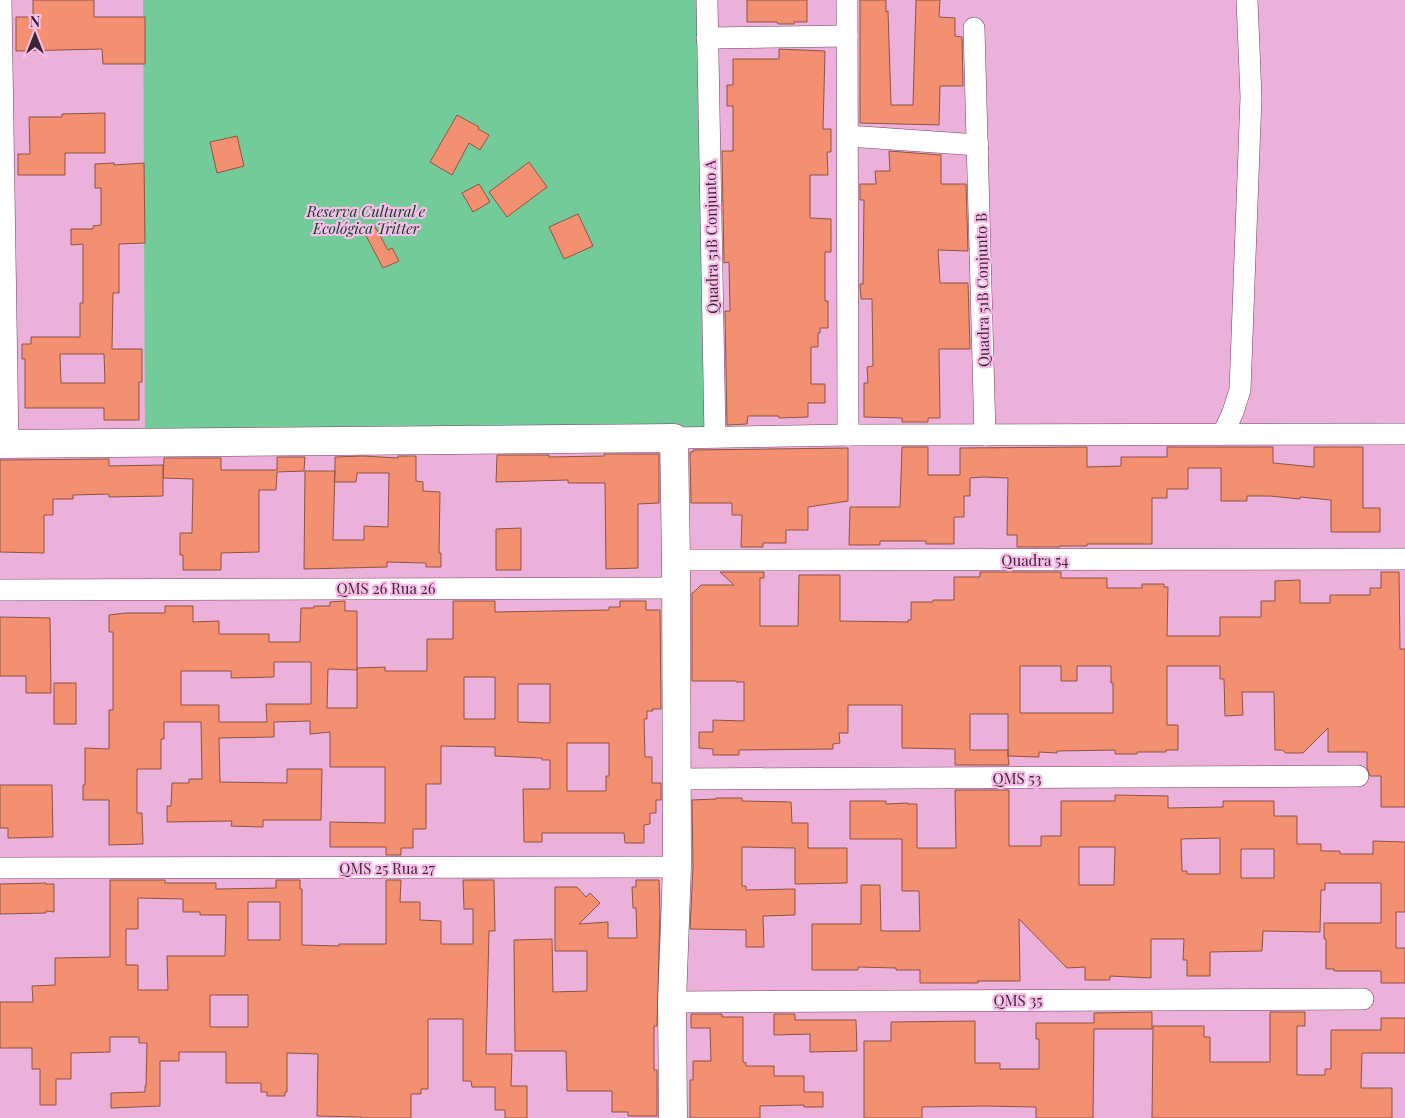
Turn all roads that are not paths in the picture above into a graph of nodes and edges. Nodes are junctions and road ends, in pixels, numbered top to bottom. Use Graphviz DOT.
graph roads {
  1 [pos="1,0"];
  2 [pos="707,0"];
  3 [pos="847,0"];
  4 [pos="1247,0"];
  5 [pos="974,28"];
  6 [pos="847,36"];
  7 [pos="707,38"];
  8 [pos="848,136"];
  9 [pos="978,145"];
  10 [pos="1222,434"];
  11 [pos="1405,434"];
  12 [pos="848,435"];
  13 [pos="985,435"];
  14 [pos="715,436"];
  15 [pos="674,438"];
  16 [pos="4,444"];
  17 [pos="1400,559"];
  18 [pos="676,560"];
  19 [pos="676,588"];
  20 [pos="0,590"];
  21 [pos="1358,776"];
  22 [pos="677,779"];
  23 [pos="677,867"];
  24 [pos="0,868"];
  25 [pos="1363,999"];
  26 [pos="672,1002"];
  27 [pos="673,1118"];
  1 -- 16 [label="street"];
  2 -- 7 [label="street, Quadra 51B Conjunto A"];
  3 -- 6 [label="street"];
  4 -- 10 [label="street"];
  5 -- 9 [label="street, Quadra 51B Conjunto B"];
  6 -- 7 [label="street"];
  6 -- 8 [label="street"];
  7 -- 14 [label="street, Quadra 51B Conjunto A"];
  8 -- 9 [label="street"];
  8 -- 12 [label="street"];
  9 -- 13 [label="street, Quadra 51B Conjunto B"];
  10 -- 11 [label="street"];
  10 -- 13 [label="street"];
  12 -- 13 [label="street"];
  12 -- 14 [label="street"];
  14 -- 15 [label="street"];
  15 -- 16 [label="street"];
  15 -- 18 [label="street"];
  17 -- 18 [label="street, Quadra 54"];
  18 -- 19 [label="street"];
  19 -- 20 [label="street, QMS 26 Rua 26"];
  19 -- 22 [label="street"];
  21 -- 22 [label="street, QMS 53"];
  22 -- 23 [label="street"];
  23 -- 24 [label="street, QMS 25 Rua 27"];
  23 -- 26 [label="street"];
  25 -- 26 [label="street, QMS 35"];
  26 -- 27 [label="street"];
}
